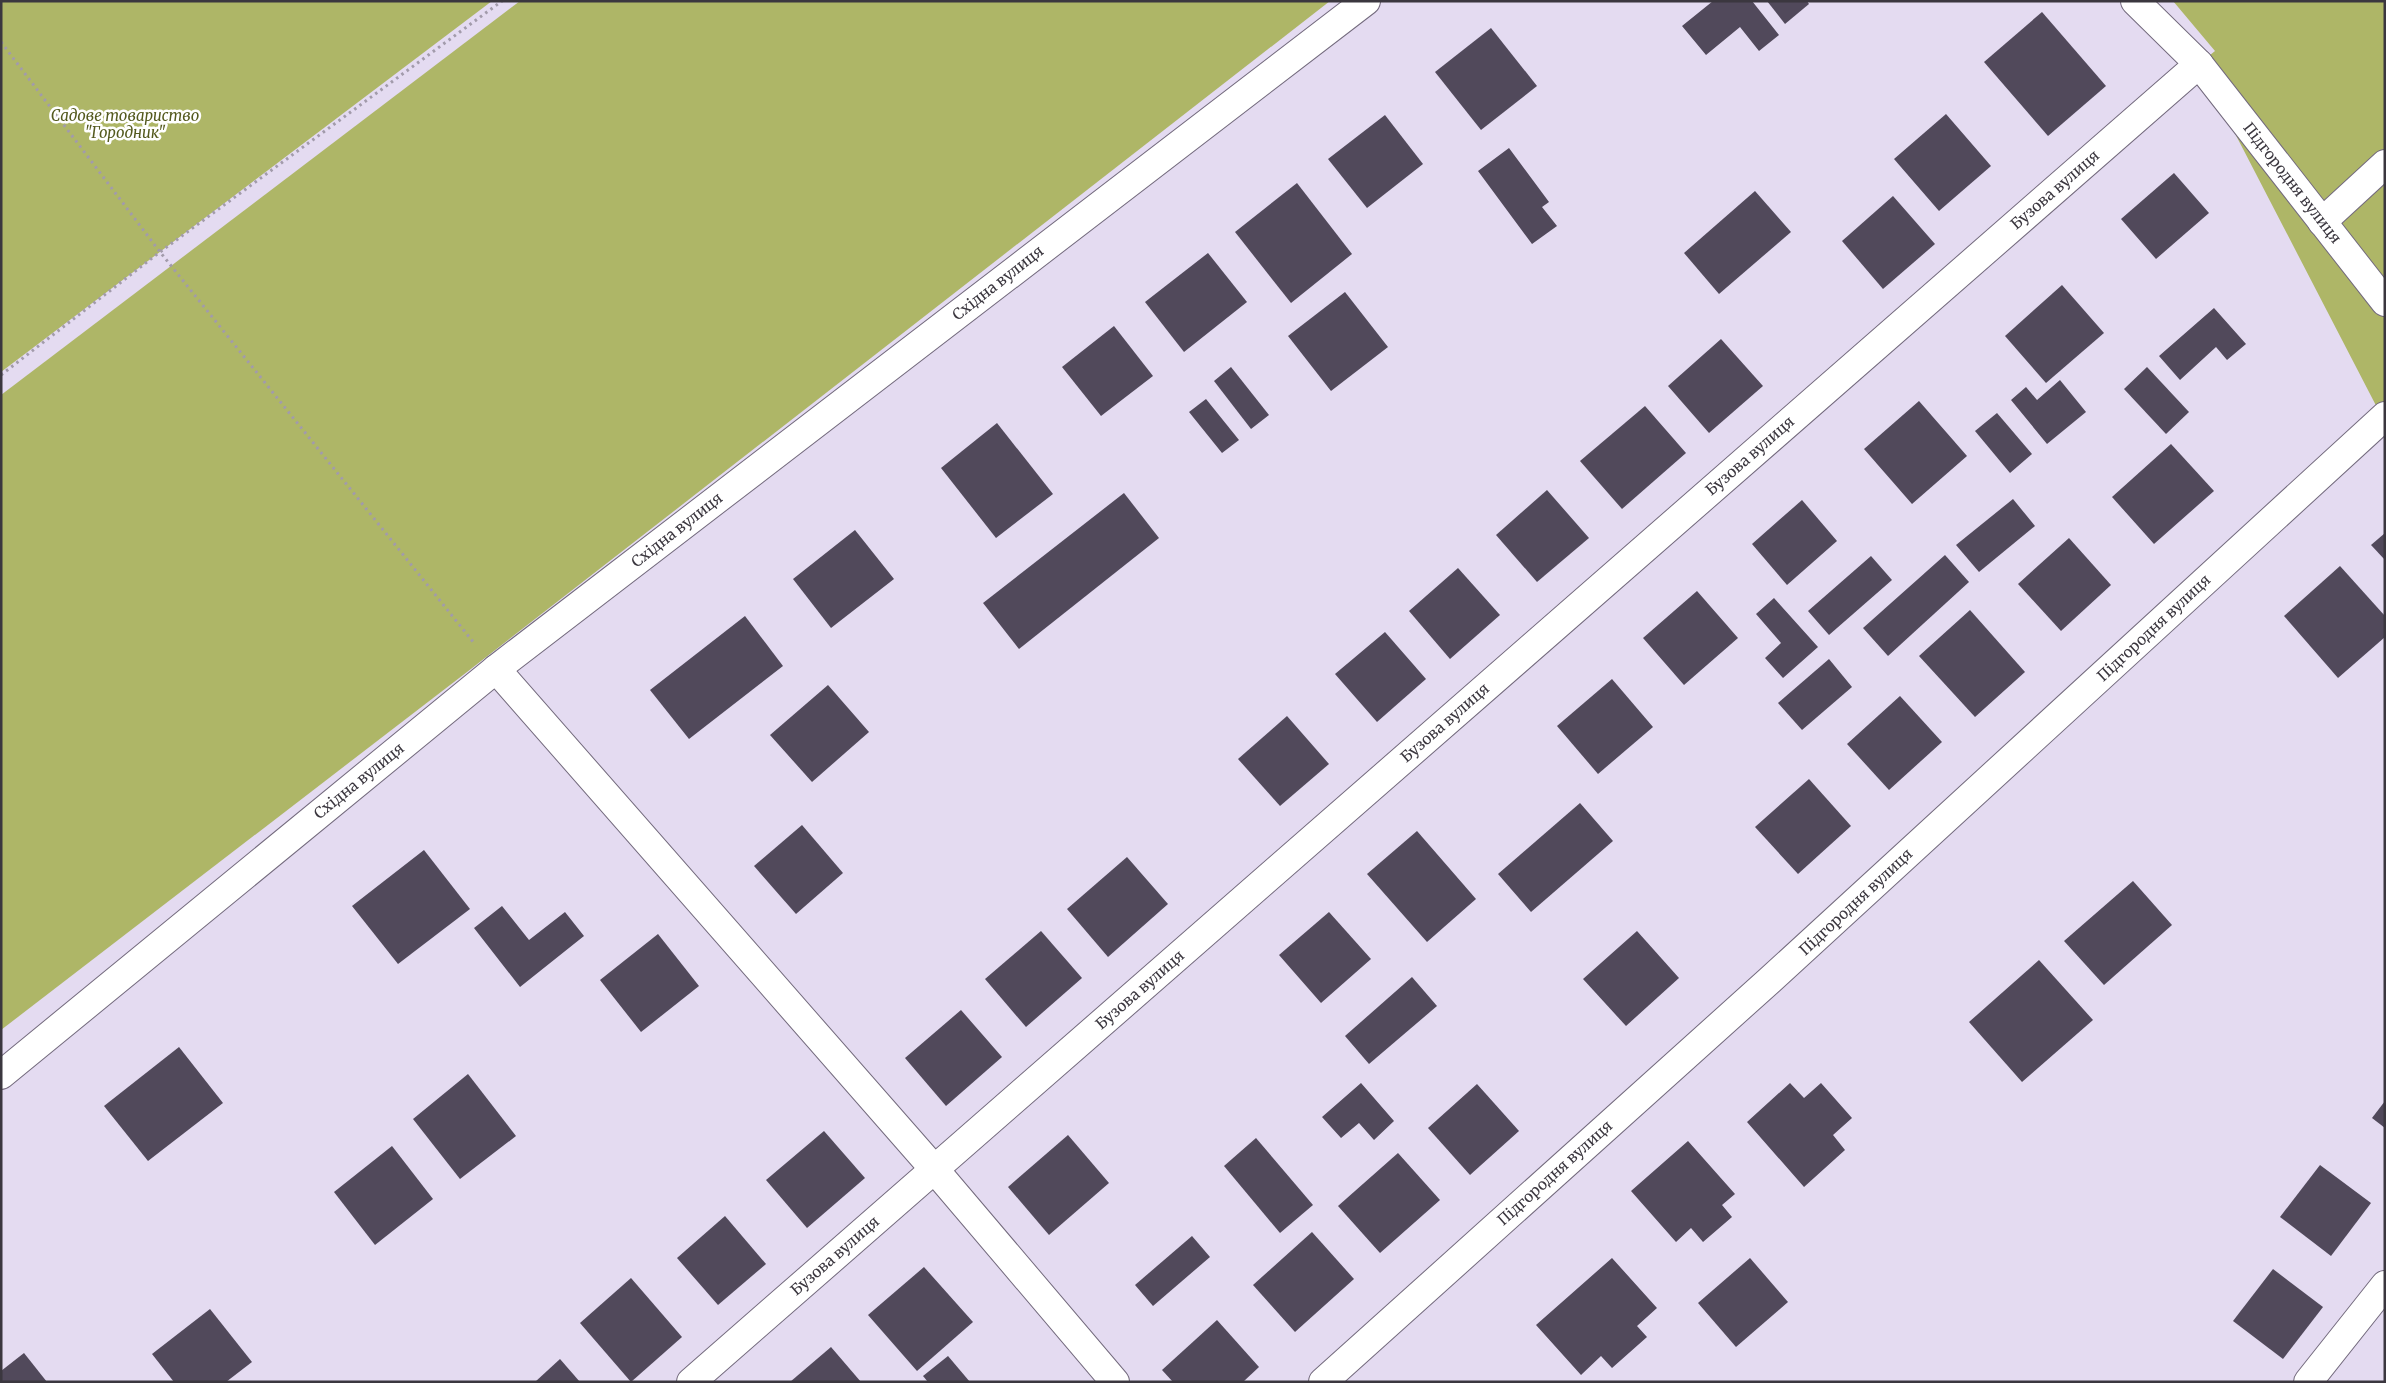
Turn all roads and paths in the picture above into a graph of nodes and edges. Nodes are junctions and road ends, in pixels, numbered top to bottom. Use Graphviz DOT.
graph roads {
  1 [pos="502,1"];
  2 [pos="1366,1"];
  3 [pos="2134,1"];
  4 [pos="1,42"];
  5 [pos="2199,64"];
  6 [pos="2385,164"];
  7 [pos="2322,222"];
  8 [pos="160,252"];
  9 [pos="2385,302"];
  10 [pos="1,375"];
  11 [pos="2385,416"];
  12 [pos="496,669"];
  13 [pos="1,1075"];
  14 [pos="935,1170"];
  15 [pos="2385,1285"];
  16 [pos="691,1382"];
  17 [pos="1115,1382"];
  18 [pos="1322,1382"];
  19 [pos="2308,1382"];
  1 -- 8 [label="path"];
  2 -- 12 [label="street, Східна вулиця"];
  3 -- 5 [label="street"];
  4 -- 8 [label="path"];
  5 -- 7 [label="street, Підгородня вулиця"];
  5 -- 14 [label="street, Бузова вулиця"];
  6 -- 7 [label="street"];
  7 -- 9 [label="street, Підгородня вулиця"];
  8 -- 10 [label="path"];
  8 -- 12 [label="path"];
  11 -- 18 [label="street, Підгородня вулиця"];
  12 -- 13 [label="street, Східна вулиця"];
  12 -- 14 [label="street"];
  14 -- 16 [label="street, Бузова вулиця"];
  14 -- 17 [label="street"];
  15 -- 19 [label="street"];
}
